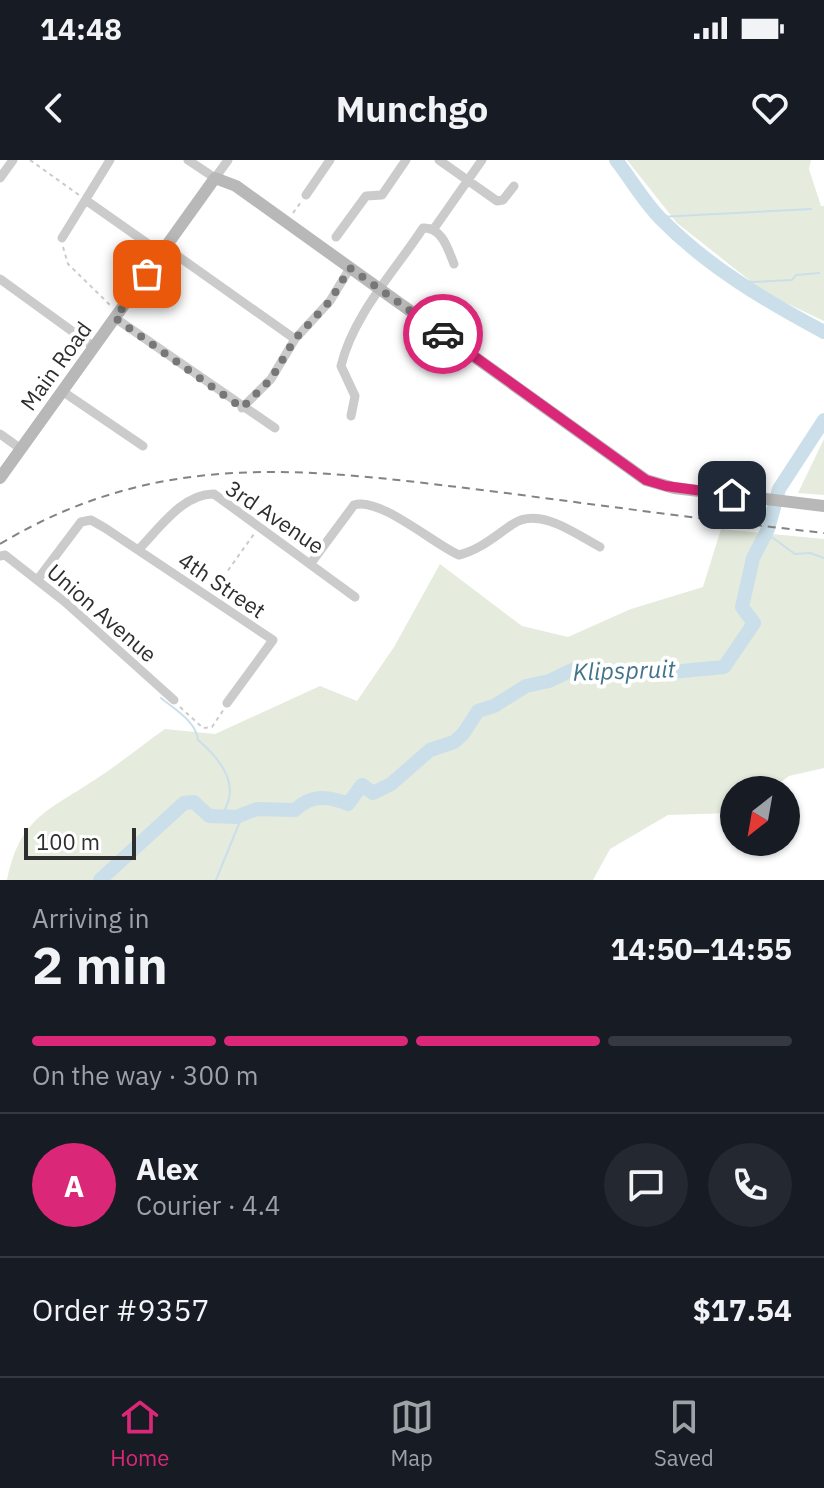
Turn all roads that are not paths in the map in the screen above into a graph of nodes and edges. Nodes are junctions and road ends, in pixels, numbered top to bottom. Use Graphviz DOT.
graph roads {
  1 [pos="13,160"];
  2 [pos="110,160"];
  3 [pos="188,160"];
  4 [pos="228,160"];
  5 [pos="330,160"];
  6 [pos="406,160"];
  7 [pos="439,160"];
  8 [pos="482,160"];
  9 [pos="0,178"];
  10 [pos="215,178"];
  11 [pos="468,181"];
  12 [pos="514,186"];
  13 [pos="306,195"];
  14 [pos="87,201"];
  15 [pos="433,230"];
  16 [pos="336,237"];
  17 [pos="62,238"];
  18 [pos="163,250"];
  19 [pos="454,264"];
  20 [pos="350,268"];
  21 [pos="0,279"];
  22 [pos="382,290"];
  23 [pos="116,316"];
  24 [pos="295,339"];
  25 [pos="94,347"];
  26 [pos="62,391"];
  27 [pos="242,408"];
  28 [pos="351,416"];
  29 [pos="275,428"];
  30 [pos="0,434"];
  31 [pos="143,446"];
  32 [pos="21,449"];
  33 [pos="0,478"];
  34 [pos="824,506"];
  35 [pos="600,547"];
  36 [pos="138,550"];
  37 [pos="3,555"];
  38 [pos="311,563"];
  39 [pos="38,579"];
  40 [pos="355,597"];
  41 [pos="174,700"];
  42 [pos="227,703"];
  1 -- 9 [label="street"];
  2 -- 14 [label="street"];
  3 -- 10 [label="street"];
  4 -- 10 [label="street, Main Road"];
  5 -- 13 [label="street"];
  6 -- 16 [label="street"];
  7 -- 11 [label="street"];
  8 -- 11 [label="street"];
  10 -- 18 [label="street, Main Road"];
  10 -- 20 [label="street"];
  11 -- 12 [label="street"];
  11 -- 15 [label="street"];
  14 -- 17 [label="street"];
  14 -- 18 [label="street"];
  15 -- 19 [label="street"];
  15 -- 22 [label="street"];
  18 -- 23 [label="street, Main Road"];
  18 -- 24 [label="street"];
  20 -- 22 [label="street"];
  20 -- 24 [label="street"];
  21 -- 25 [label="street"];
  22 -- 28 [label="street"];
  22 -- 34 [label="street"];
  23 -- 25 [label="street, Main Road"];
  23 -- 27 [label="street"];
  24 -- 27 [label="street"];
  25 -- 26 [label="street, Main Road"];
  26 -- 31 [label="street"];
  26 -- 32 [label="street, Main Road"];
  27 -- 29 [label="street"];
  30 -- 32 [label="street"];
  32 -- 33 [label="street, Main Road"];
  35 -- 38 [label="street"];
  36 -- 38 [label="street, 3rd Avenue"];
  36 -- 39 [label="street, 4th Street"];
  36 -- 42 [label="street, 4th Street"];
  37 -- 39 [label="street, Union Avenue"];
  38 -- 40 [label="street, 3rd Avenue"];
  39 -- 41 [label="street, Union Avenue"];
}
